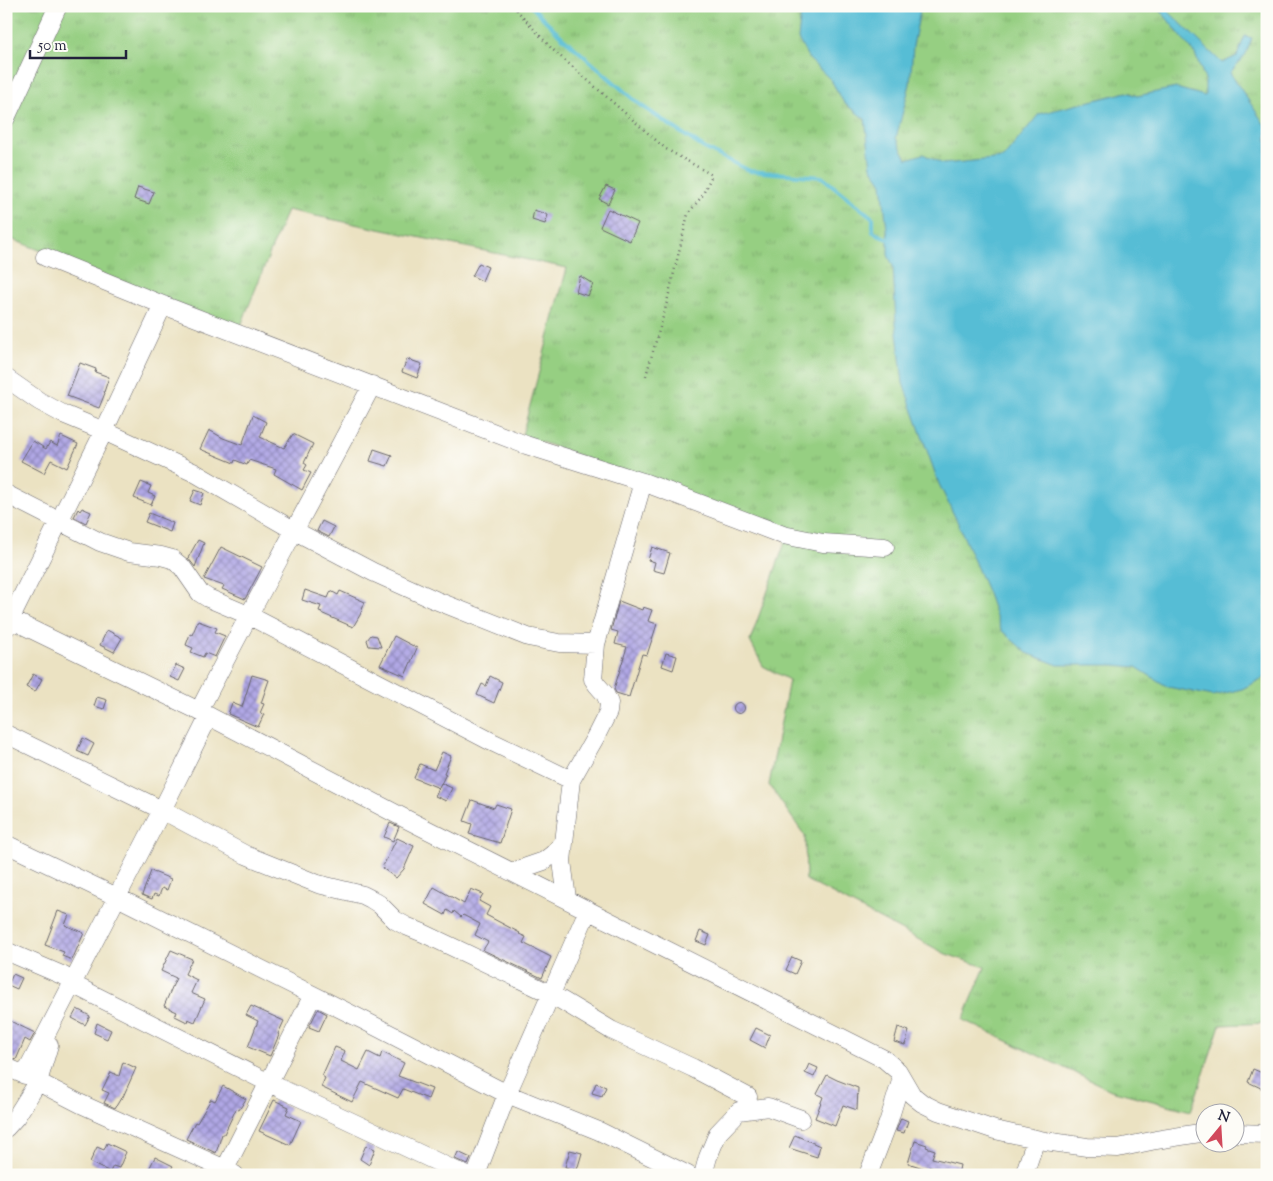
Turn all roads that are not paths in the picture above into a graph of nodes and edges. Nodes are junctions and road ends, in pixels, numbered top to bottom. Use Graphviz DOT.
graph roads {
  1 [pos="58,6"];
  2 [pos="6,118"];
  3 [pos="45,258"];
  4 [pos="163,304"];
  5 [pos="6,378"];
  6 [pos="372,385"];
  7 [pos="104,430"];
  8 [pos="643,482"];
  9 [pos="6,494"];
  10 [pos="59,521"];
  11 [pos="295,531"];
  12 [pos="885,547"];
  13 [pos="248,615"];
  14 [pos="8,621"];
  15 [pos="596,644"];
  16 [pos="204,714"];
  17 [pos="6,734"];
  18 [pos="571,780"];
  19 [pos="162,810"];
  20 [pos="564,843"];
  21 [pos="6,844"];
  22 [pos="512,872"];
  23 [pos="117,897"];
  24 [pos="567,899"];
  25 [pos="588,910"];
  26 [pos="6,951"];
  27 [pos="68,980"];
  28 [pos="551,994"];
  29 [pos="313,995"];
  30 [pos="6,1067"];
  31 [pos="902,1078"];
  32 [pos="38,1082"];
  33 [pos="269,1083"];
  34 [pos="507,1094"];
  35 [pos="748,1097"];
  36 [pos="802,1118"];
  37 [pos="6,1128"];
  38 [pos="1196,1134"];
  39 [pos="1246,1134"];
  40 [pos="1267,1134"];
  41 [pos="1036,1139"];
  42 [pos="228,1173"];
  43 [pos="464,1175"];
  44 [pos="476,1175"];
  45 [pos="688,1175"];
  46 [pos="703,1175"];
  47 [pos="868,1175"];
  48 [pos="1024,1175"];
  1 -- 2 [label="street"];
  3 -- 4 [label="street"];
  4 -- 6 [label="street"];
  4 -- 7 [label="street"];
  5 -- 7 [label="street"];
  6 -- 8 [label="street"];
  6 -- 11 [label="street"];
  7 -- 10 [label="street"];
  7 -- 11 [label="street"];
  8 -- 12 [label="street"];
  8 -- 15 [label="street"];
  9 -- 10 [label="street"];
  10 -- 13 [label="street"];
  10 -- 14 [label="street"];
  11 -- 13 [label="street"];
  11 -- 15 [label="street"];
  13 -- 16 [label="street"];
  13 -- 18 [label="street"];
  14 -- 16 [label="street"];
  15 -- 18 [label="street"];
  16 -- 19 [label="street"];
  16 -- 22 [label="street"];
  17 -- 19 [label="street"];
  18 -- 20 [label="street"];
  19 -- 23 [label="street"];
  19 -- 28 [label="street"];
  20 -- 22 [label="street"];
  20 -- 24 [label="street"];
  21 -- 23 [label="street"];
  22 -- 24 [label="street"];
  23 -- 27 [label="street"];
  23 -- 29 [label="street"];
  23 -- 30 [label="street"];
  24 -- 25 [label="street"];
  25 -- 28 [label="street"];
  25 -- 31 [label="street"];
  26 -- 27 [label="street"];
  27 -- 32 [label="street"];
  27 -- 33 [label="street"];
  28 -- 34 [label="street"];
  28 -- 35 [label="street"];
  29 -- 33 [label="street"];
  29 -- 34 [label="street"];
  31 -- 41 [label="street"];
  31 -- 47 [label="street"];
  32 -- 37 [label="street"];
  32 -- 42 [label="street"];
  33 -- 42 [label="street"];
  33 -- 43 [label="street"];
  34 -- 44 [label="street"];
  34 -- 45 [label="street"];
  36 -- 46 [label="street"];
  38 -- 41 [label="street"];
  39 -- 40 [label="street"];
  41 -- 48 [label="street"];
}
